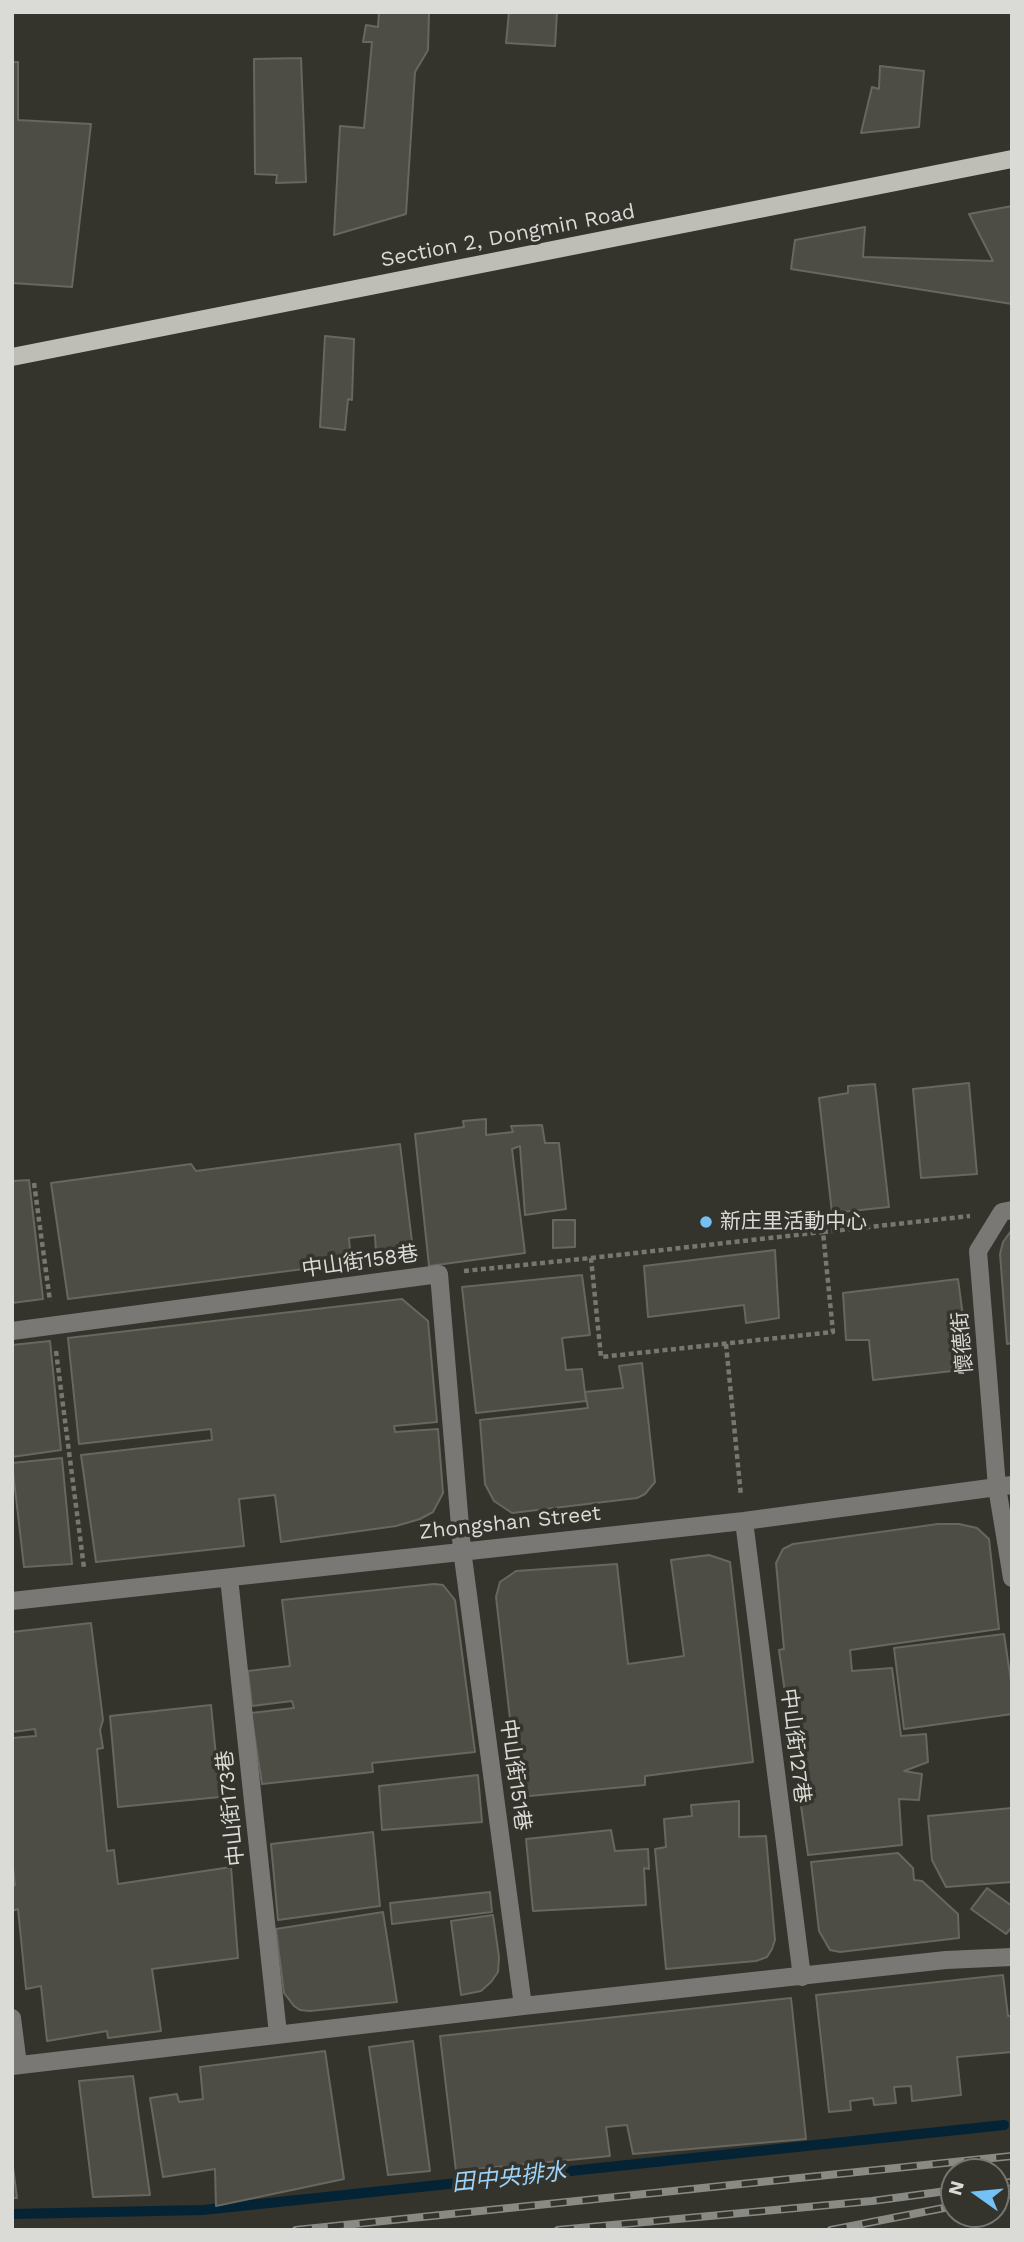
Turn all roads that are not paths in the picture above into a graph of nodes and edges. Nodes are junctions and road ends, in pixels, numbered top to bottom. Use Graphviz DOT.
graph roads {
  1 [pos="1012,159"];
  2 [pos="12,357"];
  3 [pos="1007,1211"];
  4 [pos="12,1331"];
  5 [pos="1005,1486"];
  6 [pos="744,1521"];
  7 [pos="462,1550"];
  8 [pos="229,1578"];
  9 [pos="1012,1578"];
  10 [pos="12,1601"];
  11 [pos="1012,1957"];
  12 [pos="802,1977"];
  13 [pos="523,2006"];
  14 [pos="12,2018"];
  15 [pos="278,2034"];
  16 [pos="15,2066"];
  1 -- 2 [label="main road, Section 2, Dongmin Road"];
  3 -- 5 [label="street, 懷德街"];
  4 -- 7 [label="street, 中山街158巷"];
  5 -- 6 [label="street, Zhongshan Street"];
  5 -- 9 [label="street, 懷德街"];
  6 -- 7 [label="street, Zhongshan Street"];
  6 -- 12 [label="street, 中山街127巷"];
  7 -- 8 [label="street, Zhongshan Street"];
  7 -- 13 [label="street, 中山街151巷"];
  8 -- 10 [label="street, Zhongshan Street"];
  8 -- 15 [label="street, 中山街173巷"];
  11 -- 12 [label="street"];
  12 -- 13 [label="street"];
  13 -- 15 [label="street"];
  14 -- 16 [label="street"];
  15 -- 16 [label="street"];
}
